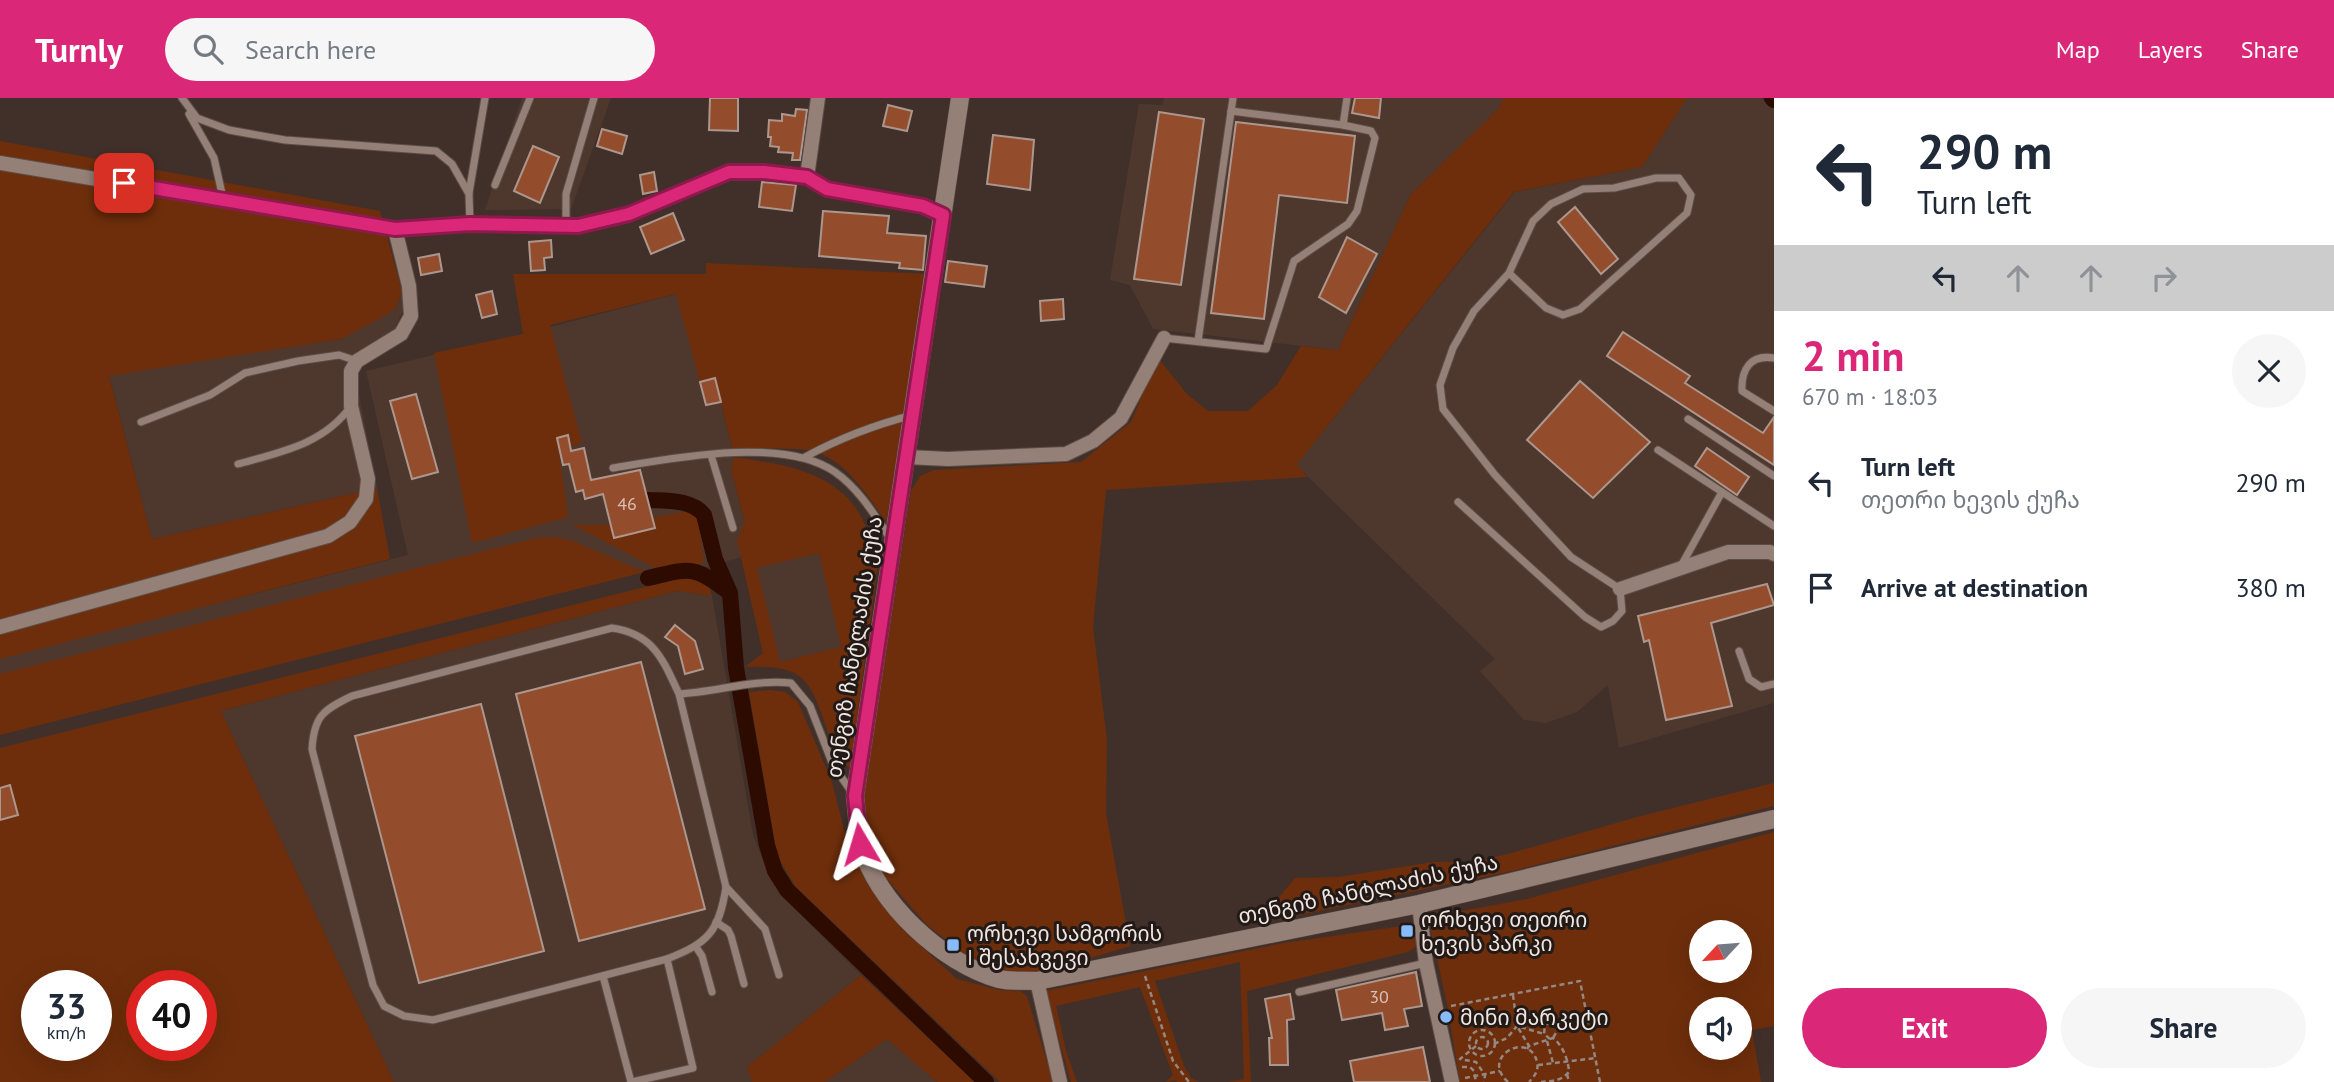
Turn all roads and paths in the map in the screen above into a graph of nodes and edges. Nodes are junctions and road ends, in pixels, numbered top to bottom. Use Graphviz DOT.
graph roads {
  1 [pos="181,98"];
  2 [pos="485,98"];
  3 [pos="530,98"];
  4 [pos="594,98"];
  5 [pos="818,98"];
  6 [pos="960,98"];
  7 [pos="1233,98"];
  8 [pos="1347,98"];
  9 [pos="1231,111"];
  10 [pos="1343,125"];
  11 [pos="0,163"];
  12 [pos="807,177"];
  13 [pos="495,186"];
  14 [pos="469,194"];
  15 [pos="223,198"];
  16 [pos="943,215"];
  17 [pos="470,224"];
  18 [pos="566,226"];
  19 [pos="395,229"];
  20 [pos="1509,273"];
  21 [pos="1164,338"];
  22 [pos="1198,341"];
  23 [pos="1774,358"];
  24 [pos="357,360"];
  25 [pos="351,406"];
  26 [pos="1774,411"];
  27 [pos="913,415"];
  28 [pos="1688,419"];
  29 [pos="141,422"];
  30 [pos="1658,450"];
  31 [pos="711,455"];
  32 [pos="805,457"];
  33 [pos="907,457"];
  34 [pos="238,464"];
  35 [pos="613,468"];
  36 [pos="1774,476"];
  37 [pos="1722,492"];
  38 [pos="1458,502"];
  39 [pos="1774,526"];
  40 [pos="733,528"];
  41 [pos="892,541"];
  42 [pos="1774,554"];
  43 [pos="1679,569"];
  44 [pos="1620,589"];
  45 [pos="0,627"];
  46 [pos="1739,650"];
  47 [pos="1774,684"];
  48 [pos="679,694"];
  49 [pos="855,796"];
  50 [pos="1774,820"];
  51 [pos="726,887"];
  52 [pos="1419,904"];
  53 [pos="716,922"];
  54 [pos="696,947"];
  55 [pos="667,959"];
  56 [pos="1140,960"];
  57 [pos="1426,962"];
  58 [pos="603,975"];
  59 [pos="779,975"];
  60 [pos="1037,981"];
  61 [pos="744,984"];
  62 [pos="712,992"];
  63 [pos="1299,992"];
  64 [pos="1513,995"];
  65 [pos="1437,1009"];
  66 [pos="1517,1026"];
  67 [pos="1544,1034"];
  68 [pos="1493,1037"];
  69 [pos="1550,1039"];
  70 [pos="1488,1040"];
  71 [pos="1494,1044"];
  72 [pos="1476,1046"];
  73 [pos="1528,1047"];
  74 [pos="1470,1049"];
  75 [pos="1596,1058"];
  76 [pos="1568,1062"];
  77 [pos="1553,1063"];
  78 [pos="1538,1065"];
  79 [pos="1500,1072"];
  80 [pos="1567,1074"];
  81 [pos="1485,1075"];
  82 [pos="1455,1076"];
  83 [pos="1476,1077"];
  84 [pos="631,1082"];
  85 [pos="1060,1082"];
  86 [pos="1189,1082"];
  87 [pos="1476,1082"];
  88 [pos="1484,1082"];
  89 [pos="1508,1082"];
  90 [pos="1529,1082"];
  91 [pos="1541,1082"];
  92 [pos="1550,1082"];
  93 [pos="1570,1082"];
  94 [pos="1600,1082"];
  1 -- 14 [label="lane"];
  1 -- 15 [label="lane"];
  2 -- 14 [label="lane"];
  3 -- 13 [label="lane"];
  4 -- 18 [label="lane"];
  5 -- 12 [label="street"];
  6 -- 16 [label="street, თენგიზ ჩანტლაძის ქუჩა"];
  7 -- 9 [label="lane"];
  8 -- 10 [label="lane"];
  9 -- 10 [label="lane"];
  9 -- 22 [label="lane"];
  10 -- 22 [label="lane"];
  11 -- 15 [label="street"];
  12 -- 16 [label="street"];
  12 -- 18 [label="street"];
  14 -- 17 [label="lane"];
  15 -- 19 [label="street"];
  16 -- 27 [label="street, თენგიზ ჩანტლაძის ქუჩა"];
  17 -- 18 [label="street"];
  17 -- 19 [label="street"];
  19 -- 24 [label="street"];
  20 -- 20 [label="lane"];
  20 -- 44 [label="lane"];
  21 -- 22 [label="lane"];
  21 -- 33 [label="street"];
  23 -- 26 [label="lane"];
  24 -- 25 [label="street"];
  24 -- 29 [label="lane"];
  25 -- 34 [label="lane"];
  25 -- 45 [label="street"];
  27 -- 32 [label="lane"];
  27 -- 33 [label="street, თენგიზ ჩანტლაძის ქუჩა"];
  28 -- 36 [label="lane"];
  30 -- 37 [label="lane"];
  31 -- 32 [label="lane"];
  31 -- 35 [label="lane"];
  31 -- 40 [label="lane"];
  32 -- 41 [label="lane"];
  33 -- 41 [label="street, თენგიზ ჩანტლაძის ქუჩა"];
  37 -- 39 [label="lane"];
  37 -- 43 [label="lane"];
  38 -- 44 [label="lane"];
  41 -- 49 [label="street, თენგიზ ჩანტლაძის ქუჩა"];
  42 -- 43 [label="street"];
  43 -- 44 [label="street"];
  46 -- 47 [label="lane"];
  48 -- 49 [label="lane"];
  48 -- 51 [label="lane"];
  48 -- 58 [label="lane"];
  49 -- 60 [label="street, თენგიზ ჩანტლაძის ქუჩა"];
  50 -- 52 [label="street, თენგიზ ჩანტლაძის ქუჩა"];
  51 -- 53 [label="lane"];
  51 -- 59 [label="lane"];
  52 -- 56 [label="street, თენგიზ ჩანტლაძის ქუჩა"];
  52 -- 57 [label="street"];
  53 -- 54 [label="lane"];
  53 -- 61 [label="lane"];
  54 -- 55 [label="lane"];
  54 -- 62 [label="lane"];
  55 -- 58 [label="lane"];
  55 -- 84 [label="lane"];
  56 -- 60 [label="street, თენგიზ ჩანტლაძის ქუჩა"];
  56 -- 86 [label="path"];
  57 -- 63 [label="lane"];
  57 -- 65 [label="street"];
  58 -- 84 [label="lane"];
  60 -- 85 [label="street"];
  64 -- 65 [label="path"];
  64 -- 66 [label="path"];
  64 -- 75 [label="path"];
  65 -- 82 [label="street"];
  66 -- 67 [label="path"];
  66 -- 71 [label="path"];
  66 -- 73 [label="path"];
  67 -- 69 [label="path"];
  67 -- 69 [label="path"];
  68 -- 70 [label="path"];
  68 -- 71 [label="path"];
  68 -- 74 [label="path"];
  69 -- 73 [label="path"];
  69 -- 76 [label="path"];
  69 -- 77 [label="path"];
  70 -- 72 [label="path"];
  70 -- 72 [label="path"];
  71 -- 74 [label="path"];
  72 -- 74 [label="path"];
  73 -- 78 [label="path"];
  73 -- 79 [label="path"];
  74 -- 81 [label="path"];
  75 -- 76 [label="path"];
  75 -- 94 [label="path"];
  76 -- 77 [label="path"];
  76 -- 80 [label="path"];
  77 -- 78 [label="path"];
  78 -- 90 [label="path"];
  79 -- 81 [label="path"];
  79 -- 89 [label="path"];
  80 -- 92 [label="path"];
  80 -- 93 [label="path"];
  81 -- 83 [label="path"];
  81 -- 88 [label="path"];
  82 -- 83 [label="path"];
  82 -- 83 [label="path"];
  83 -- 87 [label="path"];
  91 -- 92 [label="path"];
}
